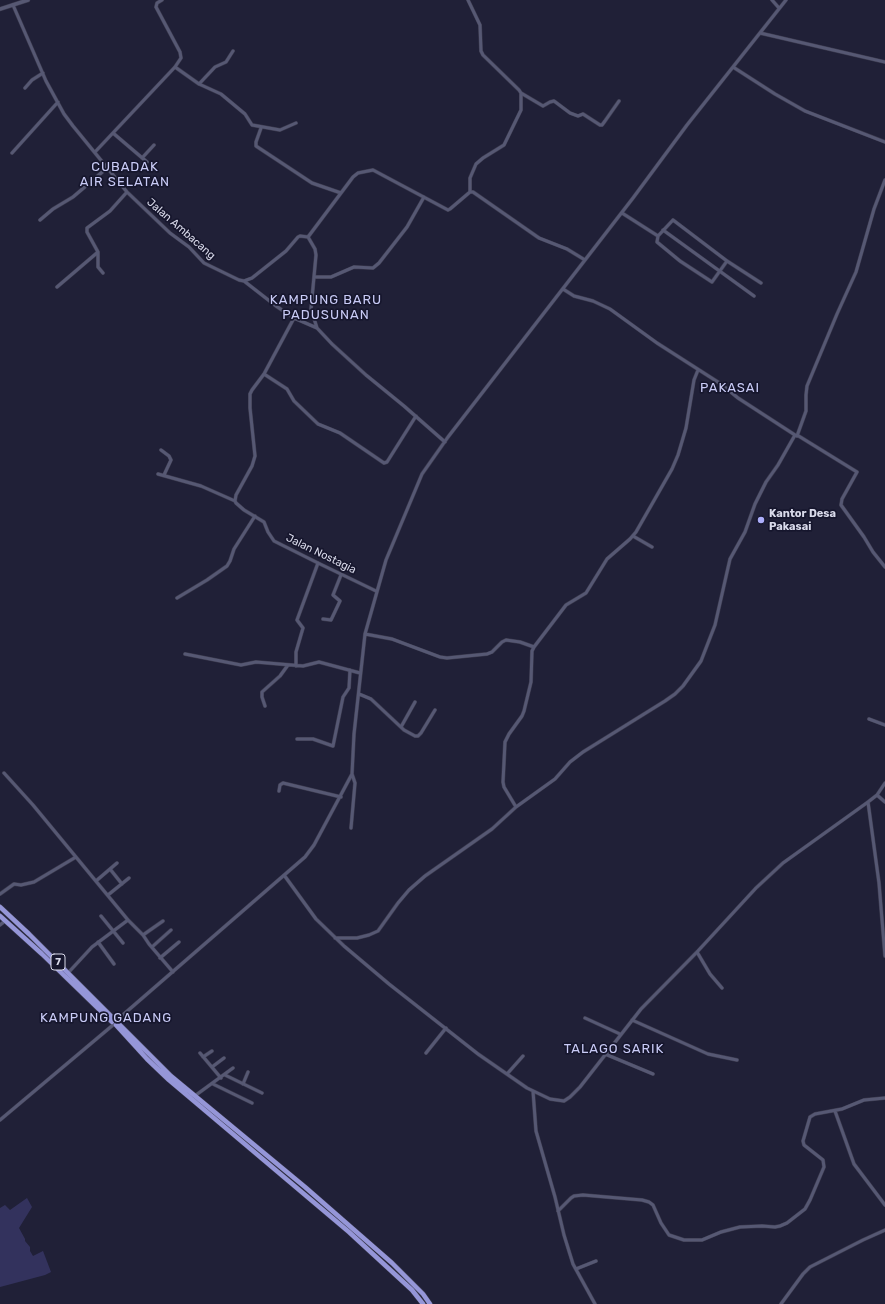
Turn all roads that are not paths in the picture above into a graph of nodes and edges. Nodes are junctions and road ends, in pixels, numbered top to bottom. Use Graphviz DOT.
graph roads {
  1 [pos="28,0"];
  2 [pos="162,0"];
  3 [pos="468,0"];
  4 [pos="772,0"];
  5 [pos="786,0"];
  6 [pos="13,5"];
  7 [pos="780,8"];
  8 [pos="0,9"];
  9 [pos="760,32"];
  10 [pos="233,51"];
  11 [pos="885,62"];
  12 [pos="175,67"];
  13 [pos="733,67"];
  14 [pos="43,73"];
  15 [pos="199,84"];
  16 [pos="25,88"];
  17 [pos="521,93"];
  18 [pos="619,101"];
  19 [pos="58,102"];
  20 [pos="296,123"];
  21 [pos="261,128"];
  22 [pos="113,134"];
  23 [pos="885,142"];
  24 [pos="154,145"];
  25 [pos="94,152"];
  26 [pos="12,153"];
  27 [pos="142,158"];
  28 [pos="147,162"];
  29 [pos="107,168"];
  30 [pos="885,180"];
  31 [pos="127,192"];
  32 [pos="470,192"];
  33 [pos="340,193"];
  34 [pos="424,197"];
  35 [pos="622,213"];
  36 [pos="40,220"];
  37 [pos="663,230"];
  38 [pos="658,236"];
  39 [pos="308,238"];
  40 [pos="98,252"];
  41 [pos="585,260"];
  42 [pos="727,261"];
  43 [pos="720,271"];
  44 [pos="103,273"];
  45 [pos="314,277"];
  46 [pos="244,281"];
  47 [pos="761,283"];
  48 [pos="57,287"];
  49 [pos="563,289"];
  50 [pos="754,296"];
  51 [pos="294,318"];
  52 [pos="317,328"];
  53 [pos="698,370"];
  54 [pos="264,374"];
  55 [pos="416,416"];
  56 [pos="796,435"];
  57 [pos="445,442"];
  58 [pos="161,450"];
  59 [pos="158,474"];
  60 [pos="164,475"];
  61 [pos="235,501"];
  62 [pos="255,516"];
  63 [pos="633,536"];
  64 [pos="652,547"];
  65 [pos="318,563"];
  66 [pos="885,567"];
  67 [pos="342,575"];
  68 [pos="376,591"];
  69 [pos="177,598"];
  70 [pos="323,619"];
  71 [pos="365,634"];
  72 [pos="534,647"];
  73 [pos="185,654"];
  74 [pos="288,665"];
  75 [pos="296,666"];
  76 [pos="350,670"];
  77 [pos="360,673"];
  78 [pos="358,694"];
  79 [pos="415,702"];
  80 [pos="265,706"];
  81 [pos="435,710"];
  82 [pos="869,718"];
  83 [pos="885,725"];
  84 [pos="400,727"];
  85 [pos="297,739"];
  86 [pos="4,774"];
  87 [pos="352,774"];
  88 [pos="885,783"];
  89 [pos="279,791"];
  90 [pos="877,794"];
  91 [pos="341,797"];
  92 [pos="884,799"];
  93 [pos="868,802"];
  94 [pos="516,807"];
  95 [pos="351,828"];
  96 [pos="76,856"];
  97 [pos="117,863"];
  98 [pos="110,869"];
  99 [pos="284,875"];
  100 [pos="129,878"];
  101 [pos="96,881"];
  102 [pos="122,884"];
  103 [pos="0,894"];
  104 [pos="108,896"];
  105 [pos="0,907"];
  106 [pos="0,916"];
  107 [pos="101,916"];
  108 [pos="128,920"];
  109 [pos="5,921"];
  110 [pos="163,921"];
  111 [pos="0,925"];
  112 [pos="114,930"];
  113 [pos="171,930"];
  114 [pos="143,935"];
  115 [pos="335,938"];
  116 [pos="98,942"];
  117 [pos="180,942"];
  118 [pos="123,943"];
  119 [pos="152,947"];
  120 [pos="697,952"];
  121 [pos="885,956"];
  122 [pos="160,958"];
  123 [pos="114,964"];
  124 [pos="173,972"];
  125 [pos="68,973"];
  126 [pos="722,988"];
  127 [pos="585,1018"];
  128 [pos="632,1020"];
  129 [pos="115,1022"];
  130 [pos="446,1028"];
  131 [pos="620,1034"];
  132 [pos="212,1051"];
  133 [pos="200,1053"];
  134 [pos="426,1053"];
  135 [pos="605,1054"];
  136 [pos="523,1056"];
  137 [pos="203,1057"];
  138 [pos="224,1058"];
  139 [pos="737,1060"];
  140 [pos="212,1067"];
  141 [pos="233,1068"];
  142 [pos="248,1072"];
  143 [pos="508,1074"];
  144 [pos="652,1074"];
  145 [pos="225,1075"];
  146 [pos="221,1078"];
  147 [pos="213,1084"];
  148 [pos="243,1084"];
  149 [pos="183,1088"];
  150 [pos="532,1092"];
  151 [pos="262,1093"];
  152 [pos="196,1095"];
  153 [pos="885,1098"];
  154 [pos="252,1103"];
  155 [pos="836,1111"];
  156 [pos="0,1120"];
  157 [pos="305,1188"];
  158 [pos="302,1192"];
  159 [pos="885,1205"];
  160 [pos="558,1211"];
  161 [pos="885,1230"];
  162 [pos="596,1261"];
  163 [pos="576,1269"];
  164 [pos="423,1304"];
  165 [pos="430,1304"];
  166 [pos="595,1304"];
  167 [pos="781,1304"];
  1 -- 6 [label="street"];
  2 -- 12 [label="street"];
  3 -- 17 [label="street"];
  4 -- 7 [label="street"];
  5 -- 7 [label="street"];
  6 -- 8 [label="street"];
  6 -- 14 [label="street, Jalan Ambacang"];
  7 -- 9 [label="street"];
  9 -- 11 [label="street"];
  9 -- 13 [label="street"];
  10 -- 15 [label="street"];
  12 -- 15 [label="street"];
  12 -- 22 [label="street"];
  13 -- 23 [label="street"];
  13 -- 35 [label="street"];
  14 -- 16 [label="street"];
  14 -- 19 [label="street, Jalan Ambacang"];
  15 -- 21 [label="street"];
  17 -- 18 [label="street"];
  17 -- 32 [label="street"];
  19 -- 25 [label="street, Jalan Ambacang"];
  19 -- 26 [label="street"];
  20 -- 21 [label="street"];
  21 -- 33 [label="street"];
  22 -- 25 [label="street"];
  22 -- 27 [label="street"];
  24 -- 27 [label="street"];
  25 -- 29 [label="street, Jalan Ambacang"];
  27 -- 28 [label="street"];
  29 -- 31 [label="street, Jalan Ambacang"];
  29 -- 36 [label="street"];
  30 -- 56 [label="street"];
  31 -- 40 [label="street"];
  31 -- 46 [label="street, Jalan Ambacang"];
  32 -- 34 [label="street"];
  32 -- 41 [label="street"];
  33 -- 34 [label="street"];
  33 -- 39 [label="street"];
  34 -- 45 [label="street"];
  35 -- 38 [label="street"];
  35 -- 41 [label="street"];
  37 -- 38 [label="street"];
  37 -- 42 [label="street"];
  37 -- 43 [label="street"];
  38 -- 43 [label="street"];
  39 -- 45 [label="street"];
  39 -- 46 [label="street"];
  40 -- 44 [label="street"];
  40 -- 48 [label="street"];
  41 -- 49 [label="street"];
  42 -- 43 [label="street"];
  42 -- 47 [label="street"];
  43 -- 50 [label="street"];
  45 -- 52 [label="street"];
  46 -- 51 [label="street, Jalan Ambacang"];
  49 -- 53 [label="street"];
  49 -- 57 [label="street"];
  51 -- 52 [label="street"];
  51 -- 54 [label="street"];
  52 -- 55 [label="street"];
  53 -- 56 [label="street"];
  53 -- 63 [label="street"];
  54 -- 55 [label="street"];
  54 -- 61 [label="street"];
  55 -- 57 [label="street"];
  56 -- 66 [label="street"];
  56 -- 94 [label="street"];
  57 -- 68 [label="street"];
  58 -- 60 [label="street"];
  59 -- 60 [label="street, Jalan Nostagia"];
  60 -- 61 [label="street, Jalan Nostagia"];
  61 -- 62 [label="street, Jalan Nostagia"];
  62 -- 65 [label="street, Jalan Nostagia"];
  62 -- 69 [label="street"];
  63 -- 64 [label="street"];
  63 -- 72 [label="street"];
  65 -- 67 [label="street, Jalan Nostagia"];
  65 -- 75 [label="street"];
  67 -- 68 [label="street, Jalan Nostagia"];
  67 -- 70 [label="street"];
  68 -- 71 [label="street"];
  71 -- 72 [label="street"];
  71 -- 77 [label="street"];
  72 -- 94 [label="street"];
  73 -- 74 [label="street"];
  74 -- 75 [label="street"];
  74 -- 80 [label="street"];
  75 -- 76 [label="street"];
  76 -- 77 [label="street"];
  76 -- 85 [label="street"];
  77 -- 78 [label="street"];
  78 -- 84 [label="street"];
  78 -- 87 [label="street"];
  79 -- 84 [label="street"];
  81 -- 84 [label="street"];
  82 -- 83 [label="street"];
  86 -- 96 [label="street"];
  87 -- 91 [label="street"];
  87 -- 95 [label="street"];
  88 -- 90 [label="street"];
  89 -- 91 [label="street"];
  90 -- 92 [label="street"];
  90 -- 93 [label="street"];
  91 -- 99 [label="street"];
  93 -- 120 [label="street"];
  93 -- 121 [label="street"];
  94 -- 115 [label="street"];
  96 -- 101 [label="street"];
  96 -- 103 [label="street"];
  97 -- 98 [label="street"];
  98 -- 101 [label="street"];
  98 -- 102 [label="street"];
  99 -- 115 [label="street"];
  99 -- 124 [label="street"];
  100 -- 102 [label="street"];
  101 -- 104 [label="street"];
  102 -- 104 [label="street"];
  104 -- 108 [label="street"];
  105 -- 125 [label="highway, 7"];
  106 -- 109 [label="highway, 7"];
  107 -- 112 [label="street"];
  108 -- 112 [label="street"];
  108 -- 114 [label="street"];
  109 -- 111 [label="street"];
  109 -- 129 [label="highway, 7"];
  110 -- 114 [label="street"];
  112 -- 116 [label="street"];
  112 -- 118 [label="street"];
  113 -- 119 [label="street"];
  114 -- 119 [label="street"];
  115 -- 130 [label="street"];
  116 -- 123 [label="street"];
  116 -- 125 [label="street"];
  117 -- 122 [label="street"];
  119 -- 122 [label="street"];
  120 -- 126 [label="street"];
  120 -- 128 [label="street"];
  122 -- 124 [label="street"];
  124 -- 129 [label="street"];
  125 -- 129 [label="highway, 7"];
  127 -- 131 [label="street"];
  128 -- 131 [label="street"];
  128 -- 139 [label="street"];
  129 -- 149 [label="highway"];
  129 -- 156 [label="street"];
  130 -- 134 [label="street"];
  130 -- 143 [label="street"];
  131 -- 135 [label="street"];
  132 -- 137 [label="street"];
  133 -- 137 [label="street"];
  135 -- 144 [label="street"];
  135 -- 150 [label="street"];
  136 -- 143 [label="street"];
  137 -- 140 [label="street"];
  138 -- 140 [label="street"];
  140 -- 146 [label="street"];
  141 -- 145 [label="street"];
  142 -- 148 [label="street"];
  143 -- 150 [label="street"];
  145 -- 146 [label="street"];
  145 -- 148 [label="street"];
  146 -- 147 [label="street"];
  147 -- 152 [label="street"];
  147 -- 154 [label="street"];
  148 -- 151 [label="street"];
  149 -- 152 [label="highway"];
  149 -- 158 [label="highway"];
  150 -- 160 [label="street"];
  152 -- 157 [label="highway"];
  153 -- 155 [label="street"];
  155 -- 159 [label="street"];
  155 -- 160 [label="street"];
  157 -- 158 [label="highway"];
  157 -- 165 [label="highway"];
  158 -- 164 [label="highway"];
  160 -- 163 [label="street"];
  161 -- 167 [label="street"];
  162 -- 163 [label="street"];
  163 -- 166 [label="street"];
}
